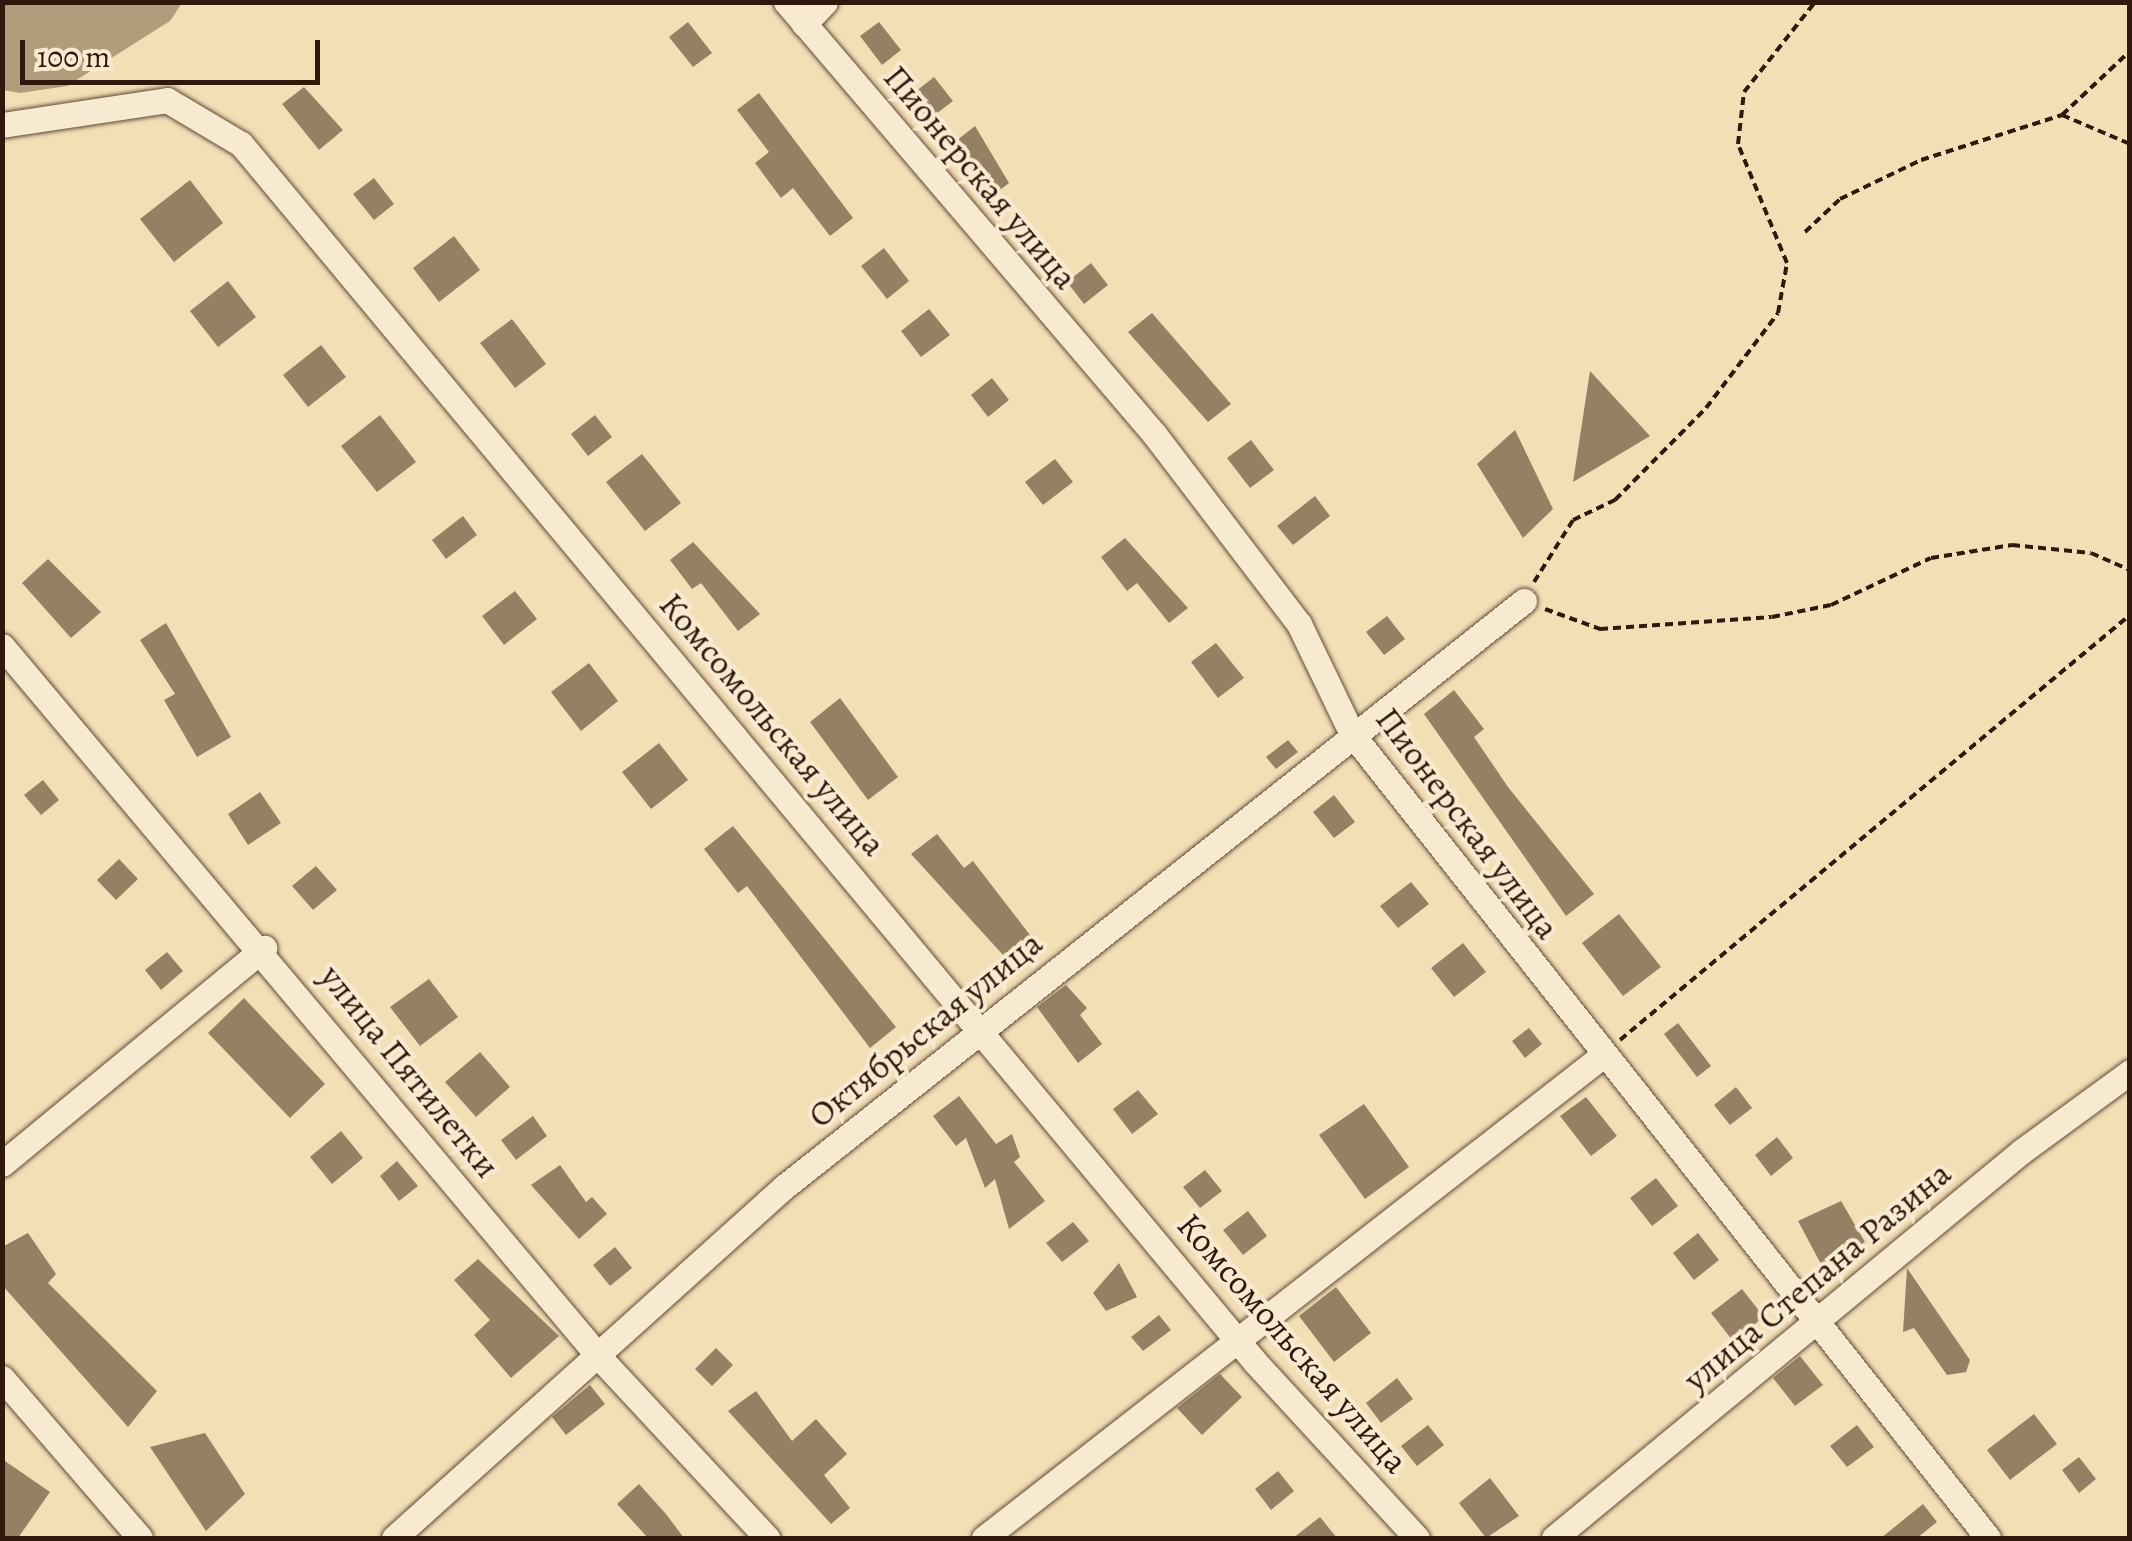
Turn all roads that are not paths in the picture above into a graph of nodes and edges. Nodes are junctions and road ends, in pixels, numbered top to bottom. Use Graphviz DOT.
graph roads {
  1 [pos="786,2"];
  2 [pos="825,2"];
  3 [pos="804,24"];
  4 [pos="2,125"];
  5 [pos="1524,601"];
  6 [pos="2,646"];
  7 [pos="1352,734"];
  8 [pos="264,948"];
  9 [pos="982,1028"];
  10 [pos="1603,1054"];
  11 [pos="2130,1072"];
  12 [pos="2,1164"];
  13 [pos="1816,1324"];
  14 [pos="1236,1338"];
  15 [pos="600,1358"];
  16 [pos="2,1378"];
  17 [pos="140,1538"];
  18 [pos="394,1538"];
  19 [pos="767,1538"];
  20 [pos="984,1538"];
  21 [pos="1417,1538"];
  22 [pos="1554,1538"];
  23 [pos="1988,1538"];
  1 -- 3 [label="street, Пионерская улица"];
  2 -- 3 [label="street"];
  3 -- 7 [label="street, Пионерская улица"];
  4 -- 9 [label="street, Комсомольская улица"];
  5 -- 7 [label="street, Октябрьская улица"];
  6 -- 8 [label="street, улица Пятилетки"];
  7 -- 9 [label="street, Октябрьская улица"];
  7 -- 10 [label="street, Пионерская улица"];
  8 -- 12 [label="street"];
  8 -- 15 [label="street, улица Пятилетки"];
  9 -- 14 [label="street, Комсомольская улица"];
  9 -- 15 [label="street, Октябрьская улица"];
  10 -- 13 [label="street, Пионерская улица"];
  10 -- 14 [label="street"];
  11 -- 13 [label="street, улица Степана Разина"];
  13 -- 22 [label="street, улица Степана Разина"];
  13 -- 23 [label="street, Пионерская улица"];
  14 -- 20 [label="street"];
  14 -- 21 [label="street, Комсомольская улица"];
  15 -- 18 [label="street, Октябрьская улица"];
  15 -- 19 [label="street, улица Пятилетки"];
  16 -- 17 [label="street"];
}
